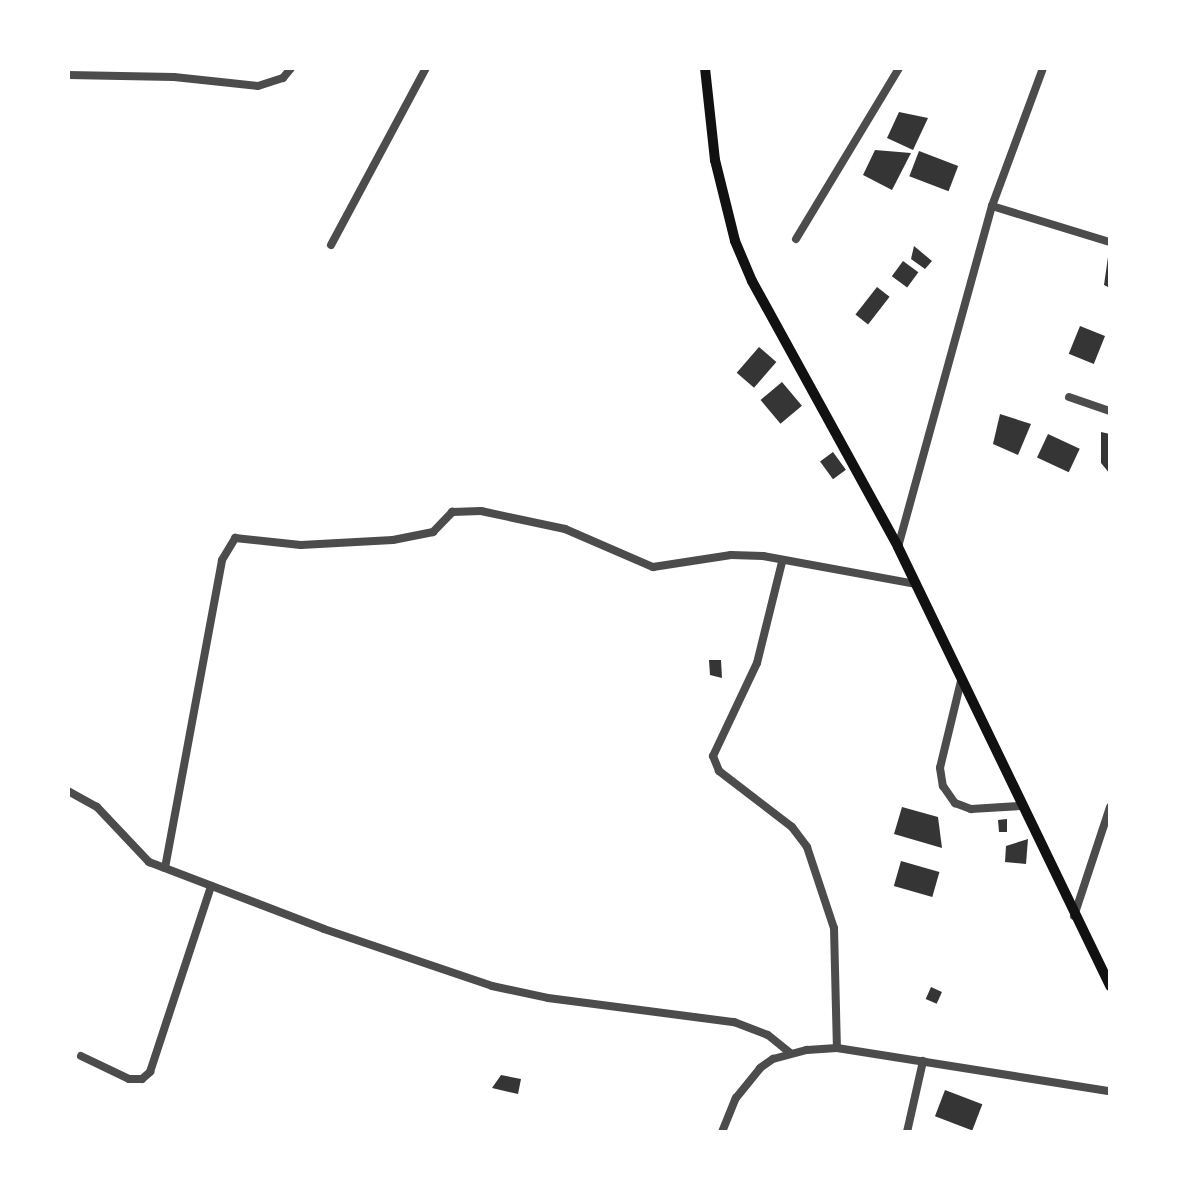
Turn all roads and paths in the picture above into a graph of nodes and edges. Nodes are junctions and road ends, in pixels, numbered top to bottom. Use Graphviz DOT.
graph roads {
  1 [pos="290,68"];
  2 [pos="426,68"];
  3 [pos="704,68"];
  4 [pos="899,68"];
  5 [pos="1043,68"];
  6 [pos="68,74"];
  7 [pos="992,206"];
  8 [pos="796,239"];
  9 [pos="1110,242"];
  10 [pos="331,244"];
  11 [pos="1069,397"];
  12 [pos="1110,411"];
  13 [pos="898,548"];
  14 [pos="782,562"];
  15 [pos="916,584"];
  16 [pos="961,681"];
  17 [pos="68,791"];
  18 [pos="1020,806"];
  19 [pos="1110,807"];
  20 [pos="165,868"];
  21 [pos="211,886"];
  22 [pos="1074,916"];
  23 [pos="1110,986"];
  24 [pos="837,1048"];
  25 [pos="790,1054"];
  26 [pos="80,1056"];
  27 [pos="923,1061"];
  28 [pos="1110,1091"];
  29 [pos="722,1132"];
  30 [pos="906,1132"];
  1 -- 6 [label="street"];
  2 -- 10 [label="street"];
  3 -- 13 [label="main road"];
  4 -- 8 [label="street"];
  5 -- 7 [label="street"];
  7 -- 9 [label="street"];
  7 -- 13 [label="street"];
  11 -- 12 [label="street"];
  13 -- 15 [label="main road"];
  14 -- 15 [label="street"];
  14 -- 20 [label="street"];
  14 -- 24 [label="street"];
  15 -- 16 [label="main road"];
  16 -- 18 [label="main road"];
  16 -- 18 [label="street"];
  17 -- 20 [label="street"];
  18 -- 22 [label="main road"];
  19 -- 22 [label="street"];
  20 -- 21 [label="street"];
  21 -- 25 [label="street"];
  21 -- 26 [label="street"];
  22 -- 23 [label="main road"];
  24 -- 25 [label="street"];
  24 -- 27 [label="street"];
  25 -- 29 [label="street"];
  27 -- 28 [label="street"];
  27 -- 30 [label="street"];
}
